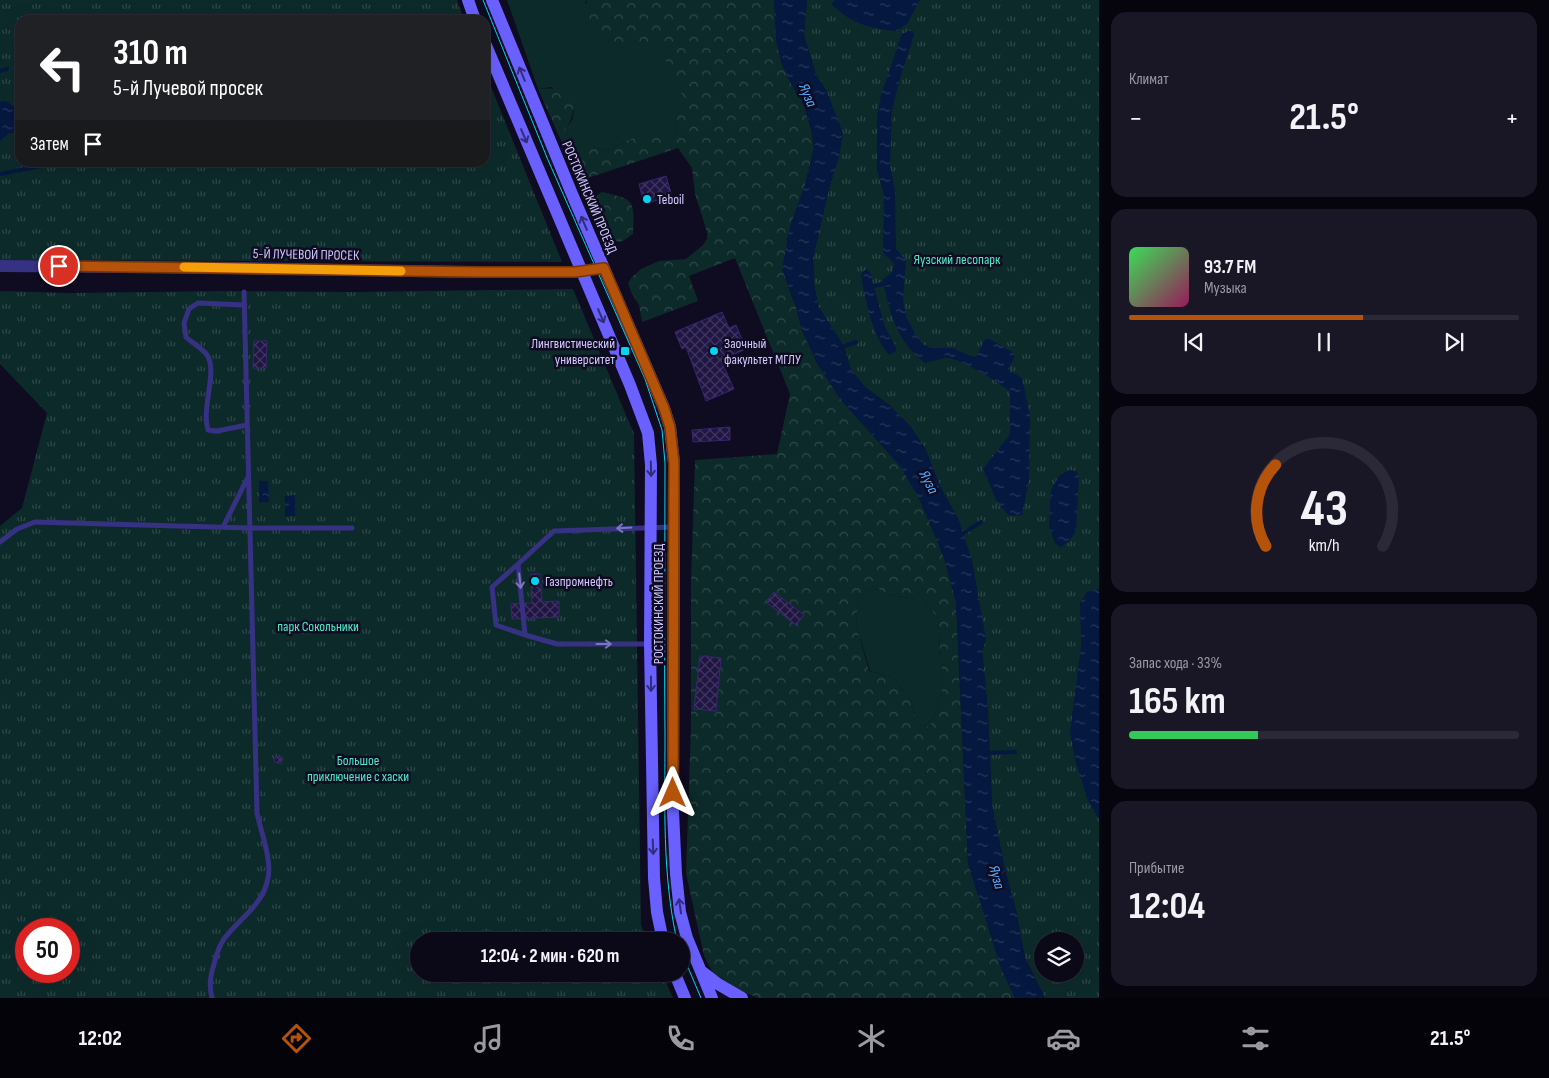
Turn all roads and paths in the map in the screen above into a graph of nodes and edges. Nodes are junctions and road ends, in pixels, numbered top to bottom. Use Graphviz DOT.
graph roads {
  1 [pos="468,0"];
  2 [pos="492,0"];
  3 [pos="473,15"];
  4 [pos="490,55"];
  5 [pos="0,266"];
  6 [pos="604,268"];
  7 [pos="582,271"];
  8 [pos="244,292"];
  9 [pos="244,305"];
  10 [pos="248,425"];
  11 [pos="249,474"];
  12 [pos="651,526"];
  13 [pos="223,527"];
  14 [pos="673,527"];
  15 [pos="250,528"];
  16 [pos="352,528"];
  17 [pos="0,542"];
  18 [pos="518,564"];
  19 [pos="525,635"];
  20 [pos="650,644"];
  21 [pos="661,932"];
  22 [pos="699,969"];
  23 [pos="678,982"];
  24 [pos="212,998"];
  25 [pos="685,998"];
  26 [pos="712,998"];
  27 [pos="742,998"];
  1 -- 3 [label="main road"];
  6 -- 2 [label="main road, РОСТОКИНСКИЙ ПРОЕЗД, one-way"];
  4 -- 7 [label="main road, РОСТОКИНСКИЙ ПРОЕЗД, one-way"];
  5 -- 7 [label="street, 5-Й ЛУЧЕВОЙ ПРОСЕК"];
  6 -- 7 [label="street, 5-Й ЛУЧЕВОЙ ПРОСЕК"];
  6 -- 14 [label="main road, РОСТОКИНСКИЙ ПРОЕЗД"];
  7 -- 12 [label="main road, РОСТОКИНСКИЙ ПРОЕЗД, one-way"];
  8 -- 9 [label="lane"];
  9 -- 10 [label="lane"];
  9 -- 10 [label="lane"];
  10 -- 11 [label="lane"];
  11 -- 13 [label="lane"];
  11 -- 15 [label="lane"];
  12 -- 14 [label="lane"];
  12 -- 18 [label="lane, one-way"];
  12 -- 20 [label="main road, РОСТОКИНСКИЙ ПРОЕЗД"];
  13 -- 15 [label="lane"];
  13 -- 17 [label="lane"];
  22 -- 14 [label="main road, РОСТОКИНСКИЙ ПРОЕЗД, one-way"];
  15 -- 16 [label="lane"];
  15 -- 24 [label="lane"];
  18 -- 19 [label="lane, one-way"];
  18 -- 19 [label="lane"];
  19 -- 20 [label="lane, one-way"];
  20 -- 21 [label="main road, РОСТОКИНСКИЙ ПРОЕЗД, one-way"];
  22 -- 26 [label="main road, РОСТОКИНСКИЙ ПРОЕЗД"];
  22 -- 27 [label="main road"];
  23 -- 25 [label="main road"];
}
